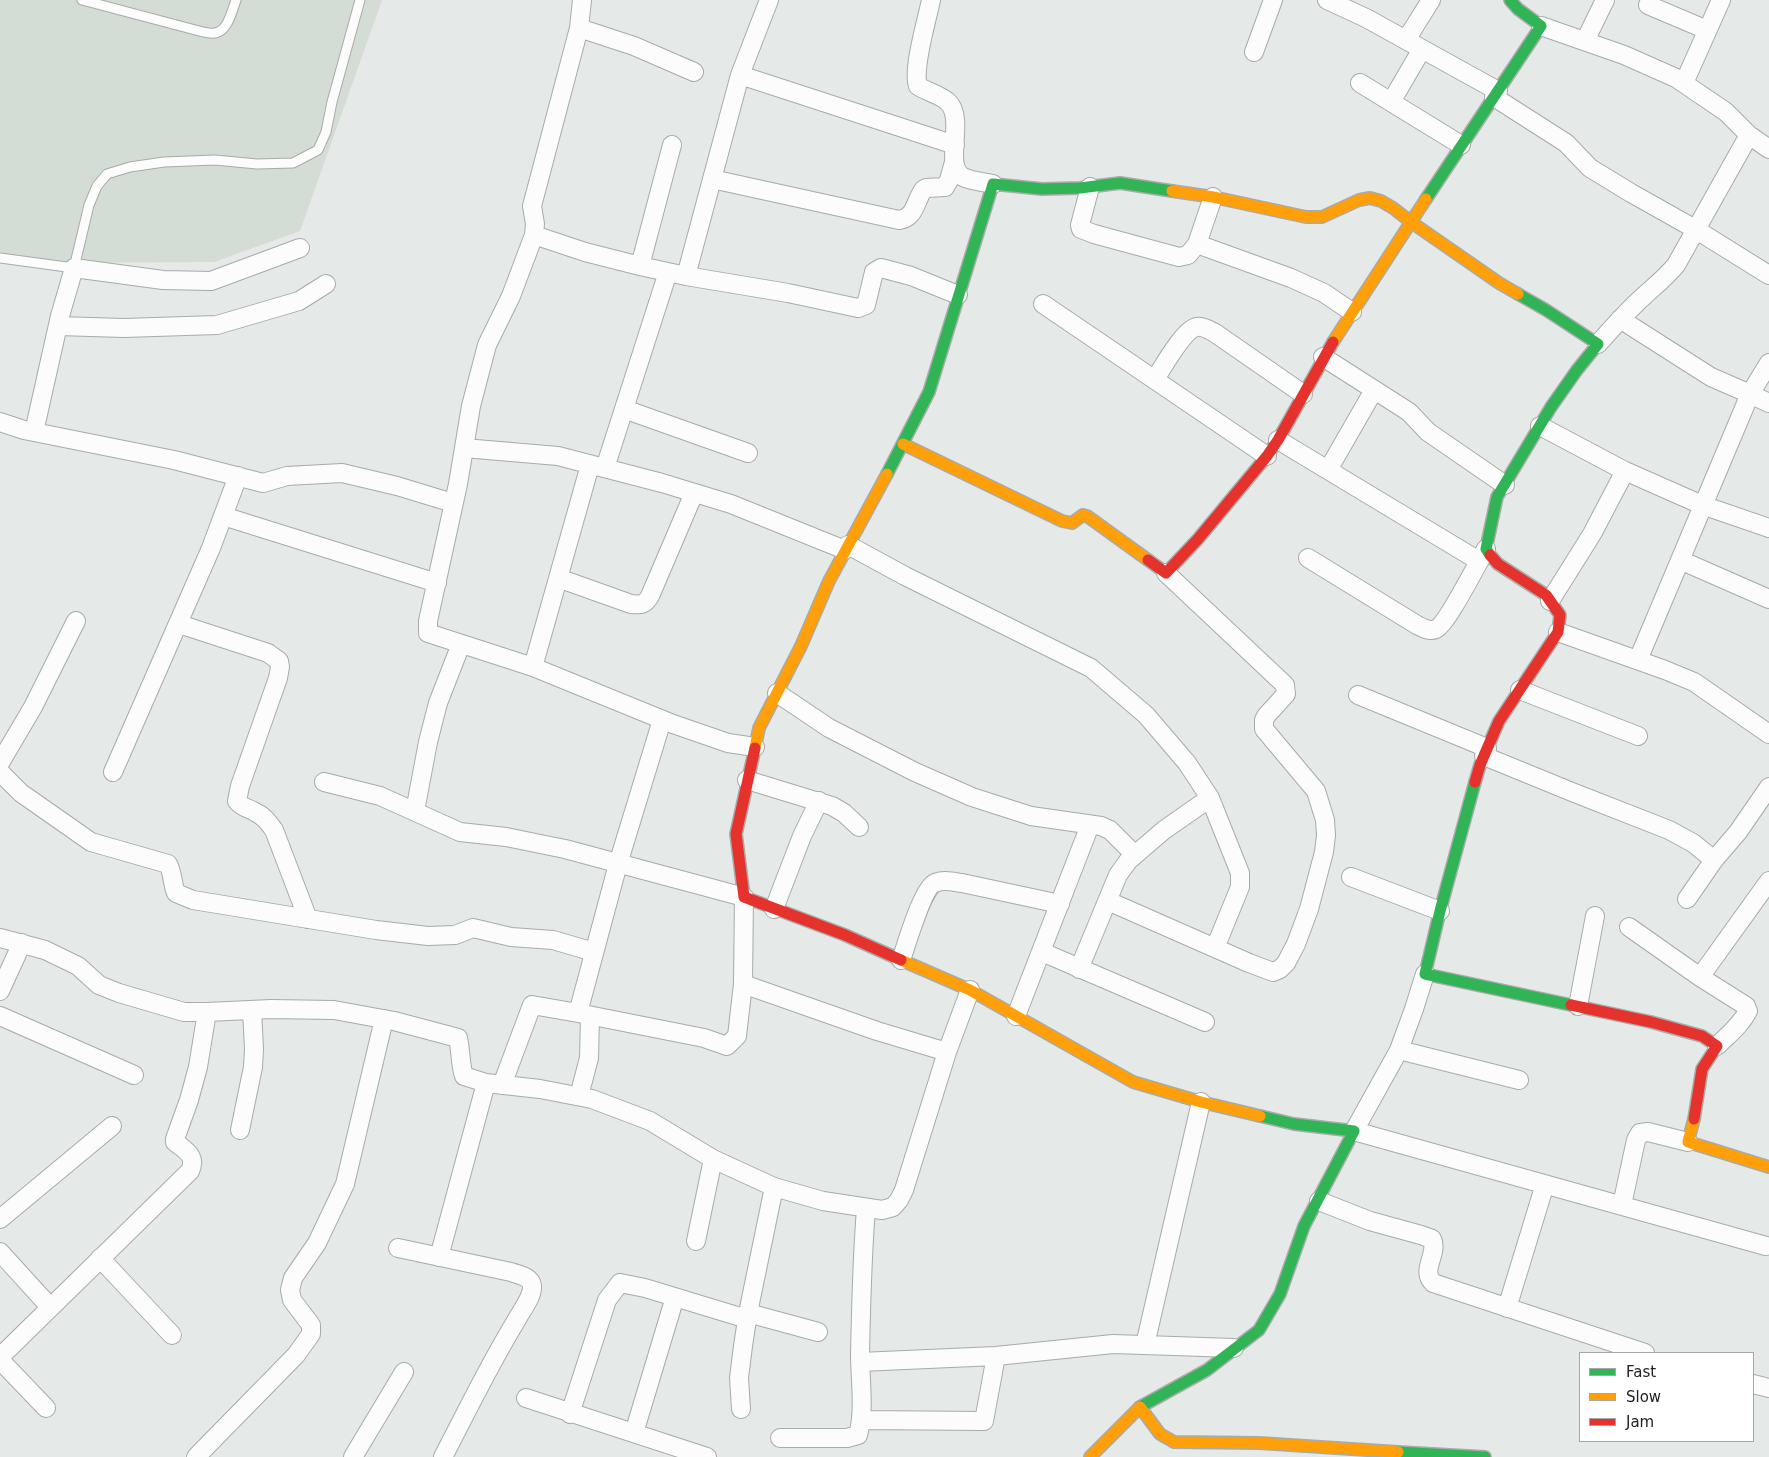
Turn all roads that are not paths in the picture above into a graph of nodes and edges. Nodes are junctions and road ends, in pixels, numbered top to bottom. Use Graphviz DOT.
graph roads {
  1 [pos="82,0"];
  2 [pos="236,0"];
  3 [pos="360,0"];
  4 [pos="582,0"];
  5 [pos="769,0"];
  6 [pos="931,0"];
  7 [pos="1273,0"];
  8 [pos="1327,0"];
  9 [pos="1431,0"];
  10 [pos="1510,0"];
  11 [pos="1605,0"];
  12 [pos="1721,0"];
  13 [pos="1648,5"];
  14 [pos="1541,26"];
  15 [pos="579,28"];
  16 [pos="1707,30"];
  17 [pos="1406,40"];
  18 [pos="1585,41"];
  19 [pos="1422,49"];
  20 [pos="1254,52"];
  21 [pos="694,72"];
  22 [pos="740,75"];
  23 [pos="1360,83"];
  24 [pos="1684,83"];
  25 [pos="1496,94"];
  26 [pos="1391,102"];
  27 [pos="1749,135"];
  28 [pos="672,145"];
  29 [pos="1460,145"];
  30 [pos="1769,149"];
  31 [pos="954,154"];
  32 [pos="712,180"];
  33 [pos="993,184"];
  34 [pos="1090,187"];
  35 [pos="1213,197"];
  36 [pos="1411,222"];
  37 [pos="1695,228"];
  38 [pos="534,235"];
  39 [pos="1197,244"];
  40 [pos="300,248"];
  41 [pos="0,258"];
  42 [pos="640,266"];
  43 [pos="74,268"];
  44 [pos="668,272"];
  45 [pos="1769,275"];
  46 [pos="686,276"];
  47 [pos="326,284"];
  48 [pos="958,295"];
  49 [pos="1043,304"];
  50 [pos="1352,312"];
  51 [pos="1620,319"];
  52 [pos="58,326"];
  53 [pos="1598,344"];
  54 [pos="1323,357"];
  55 [pos="1769,363"];
  56 [pos="1155,379"];
  57 [pos="1374,390"];
  58 [pos="1303,394"];
  59 [pos="1750,394"];
  60 [pos="1769,404"];
  61 [pos="624,409"];
  62 [pos="0,422"];
  63 [pos="1540,426"];
  64 [pos="34,432"];
  65 [pos="1278,440"];
  66 [pos="903,444"];
  67 [pos="464,448"];
  68 [pos="748,453"];
  69 [pos="1267,456"];
  70 [pos="597,466"];
  71 [pos="1328,470"];
  72 [pos="1625,471"];
  73 [pos="238,476"];
  74 [pos="1505,484"];
  75 [pos="694,493"];
  76 [pos="453,503"];
  77 [pos="1702,505"];
  78 [pos="223,516"];
  79 [pos="1769,528"];
  80 [pos="846,547"];
  81 [pos="1482,555"];
  82 [pos="1308,558"];
  83 [pos="1680,560"];
  84 [pos="1166,573"];
  85 [pos="558,578"];
  86 [pos="437,583"];
  87 [pos="1769,599"];
  88 [pos="1550,601"];
  89 [pos="76,621"];
  90 [pos="179,624"];
  91 [pos="1558,632"];
  92 [pos="462,644"];
  93 [pos="1638,660"];
  94 [pos="533,667"];
  95 [pos="1520,690"];
  96 [pos="777,694"];
  97 [pos="1358,695"];
  98 [pos="662,720"];
  99 [pos="1769,734"];
  100 [pos="1638,736"];
  101 [pos="755,747"];
  102 [pos="1486,752"];
  103 [pos="0,763"];
  104 [pos="0,772"];
  105 [pos="113,772"];
  106 [pos="748,780"];
  107 [pos="324,782"];
  108 [pos="1769,787"];
  109 [pos="1210,798"];
  110 [pos="819,801"];
  111 [pos="415,811"];
  112 [pos="1090,825"];
  113 [pos="859,827"];
  114 [pos="1134,854"];
  115 [pos="1714,860"];
  116 [pos="618,864"];
  117 [pos="1351,877"];
  118 [pos="1769,881"];
  119 [pos="744,897"];
  120 [pos="1687,899"];
  121 [pos="1108,901"];
  122 [pos="1060,904"];
  123 [pos="774,909"];
  124 [pos="1440,911"];
  125 [pos="1595,916"];
  126 [pos="308,919"];
  127 [pos="1629,927"];
  128 [pos="0,938"];
  129 [pos="22,943"];
  130 [pos="1215,948"];
  131 [pos="594,952"];
  132 [pos="1042,952"];
  133 [pos="902,960"];
  134 [pos="1079,969"];
  135 [pos="1425,974"];
  136 [pos="1700,977"];
  137 [pos="743,984"];
  138 [pos="970,990"];
  139 [pos="0,991"];
  140 [pos="1578,1006"];
  141 [pos="252,1010"];
  142 [pos="207,1012"];
  143 [pos="584,1015"];
  144 [pos="0,1016"];
  145 [pos="1016,1016"];
  146 [pos="384,1019"];
  147 [pos="1206,1022"];
  148 [pos="1717,1046"];
  149 [pos="1399,1050"];
  150 [pos="947,1052"];
  151 [pos="134,1075"];
  152 [pos="1519,1080"];
  153 [pos="494,1084"];
  154 [pos="579,1096"];
  155 [pos="1201,1102"];
  156 [pos="112,1126"];
  157 [pos="240,1130"];
  158 [pos="1354,1132"];
  159 [pos="1688,1142"];
  160 [pos="713,1159"];
  161 [pos="1769,1167"];
  162 [pos="1545,1184"];
  163 [pos="774,1187"];
  164 [pos="1319,1201"];
  165 [pos="1622,1205"];
  166 [pos="866,1209"];
  167 [pos="0,1219"];
  168 [pos="696,1241"];
  169 [pos="1768,1243"];
  170 [pos="398,1248"];
  171 [pos="0,1252"];
  172 [pos="439,1257"];
  173 [pos="100,1258"];
  174 [pos="675,1297"];
  175 [pos="50,1307"];
  176 [pos="1506,1308"];
  177 [pos="747,1316"];
  178 [pos="818,1332"];
  179 [pos="172,1335"];
  180 [pos="1144,1345"];
  181 [pos="1234,1348"];
  182 [pos="1642,1352"];
  183 [pos="996,1356"];
  184 [pos="0,1358"];
  185 [pos="860,1362"];
  186 [pos="404,1372"];
  187 [pos="1754,1384"];
  188 [pos="1769,1388"];
  189 [pos="526,1398"];
  190 [pos="1140,1407"];
  191 [pos="46,1408"];
  192 [pos="741,1409"];
  193 [pos="570,1414"];
  194 [pos="861,1420"];
  195 [pos="634,1434"];
  196 [pos="780,1438"];
  197 [pos="196,1457"];
  198 [pos="353,1457"];
  199 [pos="443,1457"];
  200 [pos="707,1457"];
  201 [pos="1090,1457"];
  202 [pos="1485,1457"];
  1 -- 2 [label="lane"];
  3 -- 43 [label="lane"];
  4 -- 15 [label="street"];
  5 -- 22 [label="street"];
  6 -- 31 [label="street"];
  7 -- 20 [label="street"];
  8 -- 17 [label="street"];
  9 -- 17 [label="street"];
  10 -- 14 [label="street"];
  11 -- 18 [label="street"];
  12 -- 16 [label="street"];
  13 -- 16 [label="street"];
  14 -- 18 [label="street"];
  14 -- 25 [label="street"];
  15 -- 21 [label="street"];
  15 -- 38 [label="street"];
  16 -- 24 [label="street"];
  17 -- 19 [label="street"];
  18 -- 24 [label="street"];
  19 -- 25 [label="street"];
  19 -- 26 [label="street"];
  22 -- 31 [label="street"];
  22 -- 32 [label="street"];
  23 -- 26 [label="street"];
  24 -- 27 [label="street"];
  25 -- 29 [label="street"];
  25 -- 37 [label="street"];
  26 -- 29 [label="street"];
  27 -- 30 [label="street"];
  27 -- 37 [label="street"];
  28 -- 42 [label="street"];
  29 -- 36 [label="street"];
  31 -- 32 [label="street"];
  31 -- 33 [label="street"];
  32 -- 46 [label="street"];
  33 -- 34 [label="street"];
  33 -- 48 [label="street"];
  34 -- 35 [label="street"];
  34 -- 39 [label="street"];
  35 -- 36 [label="street"];
  35 -- 39 [label="street"];
  36 -- 50 [label="street"];
  36 -- 53 [label="street"];
  37 -- 45 [label="street"];
  37 -- 51 [label="street"];
  38 -- 42 [label="street"];
  38 -- 67 [label="street"];
  39 -- 50 [label="street"];
  40 -- 43 [label="street"];
  41 -- 43 [label="lane"];
  42 -- 44 [label="street"];
  43 -- 52 [label="street"];
  44 -- 46 [label="street"];
  44 -- 61 [label="street"];
  46 -- 48 [label="street"];
  47 -- 52 [label="street"];
  48 -- 66 [label="street"];
  49 -- 56 [label="street"];
  50 -- 54 [label="street"];
  51 -- 53 [label="street"];
  51 -- 59 [label="street"];
  52 -- 64 [label="street"];
  53 -- 63 [label="street"];
  54 -- 57 [label="street"];
  54 -- 58 [label="street"];
  55 -- 59 [label="street"];
  56 -- 58 [label="street"];
  56 -- 69 [label="street"];
  57 -- 71 [label="street"];
  57 -- 74 [label="street"];
  58 -- 65 [label="street"];
  59 -- 60 [label="street"];
  59 -- 77 [label="street"];
  61 -- 68 [label="street"];
  61 -- 70 [label="street"];
  62 -- 64 [label="street"];
  63 -- 72 [label="street"];
  63 -- 74 [label="street"];
  64 -- 73 [label="street"];
  65 -- 69 [label="street"];
  65 -- 71 [label="street"];
  66 -- 80 [label="street"];
  66 -- 84 [label="street"];
  67 -- 70 [label="street"];
  67 -- 76 [label="street"];
  69 -- 84 [label="street"];
  70 -- 75 [label="street"];
  70 -- 85 [label="street"];
  71 -- 81 [label="street"];
  72 -- 77 [label="street"];
  72 -- 88 [label="street"];
  73 -- 76 [label="street"];
  73 -- 78 [label="street"];
  74 -- 81 [label="street"];
  75 -- 80 [label="street"];
  75 -- 85 [label="street"];
  76 -- 86 [label="street"];
  77 -- 79 [label="street"];
  77 -- 83 [label="street"];
  78 -- 86 [label="street"];
  78 -- 90 [label="street"];
  80 -- 96 [label="street"];
  80 -- 109 [label="street"];
  81 -- 82 [label="street"];
  81 -- 88 [label="street"];
  83 -- 87 [label="street"];
  83 -- 93 [label="street"];
  84 -- 130 [label="street"];
  85 -- 94 [label="street"];
  86 -- 92 [label="street"];
  88 -- 91 [label="street"];
  89 -- 103 [label="street"];
  90 -- 105 [label="street"];
  90 -- 126 [label="street"];
  91 -- 93 [label="street"];
  91 -- 95 [label="street"];
  92 -- 94 [label="street"];
  92 -- 111 [label="street"];
  93 -- 99 [label="street"];
  94 -- 98 [label="street"];
  95 -- 100 [label="street"];
  95 -- 102 [label="street"];
  96 -- 101 [label="street"];
  96 -- 112 [label="street"];
  97 -- 102 [label="street"];
  98 -- 101 [label="street"];
  98 -- 116 [label="street"];
  101 -- 106 [label="street"];
  102 -- 115 [label="street"];
  102 -- 124 [label="street"];
  104 -- 126 [label="street"];
  106 -- 110 [label="street"];
  106 -- 119 [label="street"];
  107 -- 111 [label="street"];
  108 -- 115 [label="street"];
  109 -- 114 [label="street"];
  109 -- 130 [label="street"];
  110 -- 113 [label="street"];
  110 -- 123 [label="street"];
  111 -- 116 [label="street"];
  112 -- 114 [label="street"];
  112 -- 122 [label="street"];
  114 -- 121 [label="street"];
  115 -- 120 [label="street"];
  116 -- 119 [label="street"];
  116 -- 131 [label="street"];
  117 -- 124 [label="street"];
  118 -- 136 [label="street"];
  119 -- 123 [label="street"];
  119 -- 137 [label="street"];
  121 -- 130 [label="street"];
  121 -- 134 [label="street"];
  122 -- 132 [label="street"];
  122 -- 133 [label="street"];
  123 -- 133 [label="street"];
  124 -- 135 [label="street"];
  125 -- 140 [label="street"];
  126 -- 131 [label="street"];
  127 -- 136 [label="street"];
  128 -- 129 [label="street"];
  129 -- 139 [label="street"];
  129 -- 142 [label="street"];
  131 -- 143 [label="street"];
  132 -- 134 [label="street"];
  132 -- 145 [label="street"];
  133 -- 138 [label="street"];
  134 -- 147 [label="street"];
  135 -- 140 [label="street"];
  135 -- 149 [label="street"];
  136 -- 148 [label="street"];
  137 -- 143 [label="street"];
  137 -- 150 [label="street"];
  138 -- 145 [label="street"];
  138 -- 150 [label="street"];
  140 -- 148 [label="street"];
  141 -- 142 [label="street"];
  141 -- 146 [label="street"];
  141 -- 157 [label="street"];
  142 -- 173 [label="street"];
  143 -- 153 [label="street"];
  143 -- 154 [label="street"];
  144 -- 151 [label="street"];
  145 -- 155 [label="street"];
  146 -- 153 [label="street"];
  146 -- 197 [label="street"];
  148 -- 159 [label="street"];
  149 -- 152 [label="street"];
  149 -- 158 [label="street"];
  150 -- 166 [label="street"];
  153 -- 154 [label="street"];
  153 -- 172 [label="street"];
  154 -- 160 [label="street"];
  155 -- 158 [label="street"];
  155 -- 180 [label="street"];
  156 -- 167 [label="street"];
  158 -- 162 [label="street"];
  158 -- 164 [label="street"];
  159 -- 161 [label="street"];
  159 -- 165 [label="street"];
  160 -- 163 [label="street"];
  160 -- 168 [label="street"];
  162 -- 165 [label="street"];
  162 -- 176 [label="street"];
  163 -- 166 [label="street"];
  163 -- 177 [label="street"];
  164 -- 176 [label="street"];
  164 -- 181 [label="street"];
  165 -- 169 [label="street"];
  166 -- 185 [label="street"];
  170 -- 172 [label="street"];
  171 -- 175 [label="street"];
  172 -- 199 [label="street"];
  173 -- 175 [label="street"];
  173 -- 179 [label="street"];
  174 -- 177 [label="street"];
  174 -- 193 [label="street"];
  174 -- 195 [label="street"];
  175 -- 184 [label="street"];
  176 -- 182 [label="street"];
  177 -- 178 [label="street"];
  177 -- 192 [label="street"];
  180 -- 181 [label="street"];
  180 -- 183 [label="street"];
  181 -- 190 [label="street"];
  183 -- 185 [label="street"];
  183 -- 194 [label="street"];
  184 -- 191 [label="street"];
  185 -- 194 [label="street"];
  186 -- 198 [label="street"];
  187 -- 188 [label="street"];
  189 -- 193 [label="street"];
  190 -- 201 [label="street"];
  190 -- 202 [label="street"];
  193 -- 195 [label="street"];
  194 -- 196 [label="street"];
  195 -- 200 [label="street"];
}
